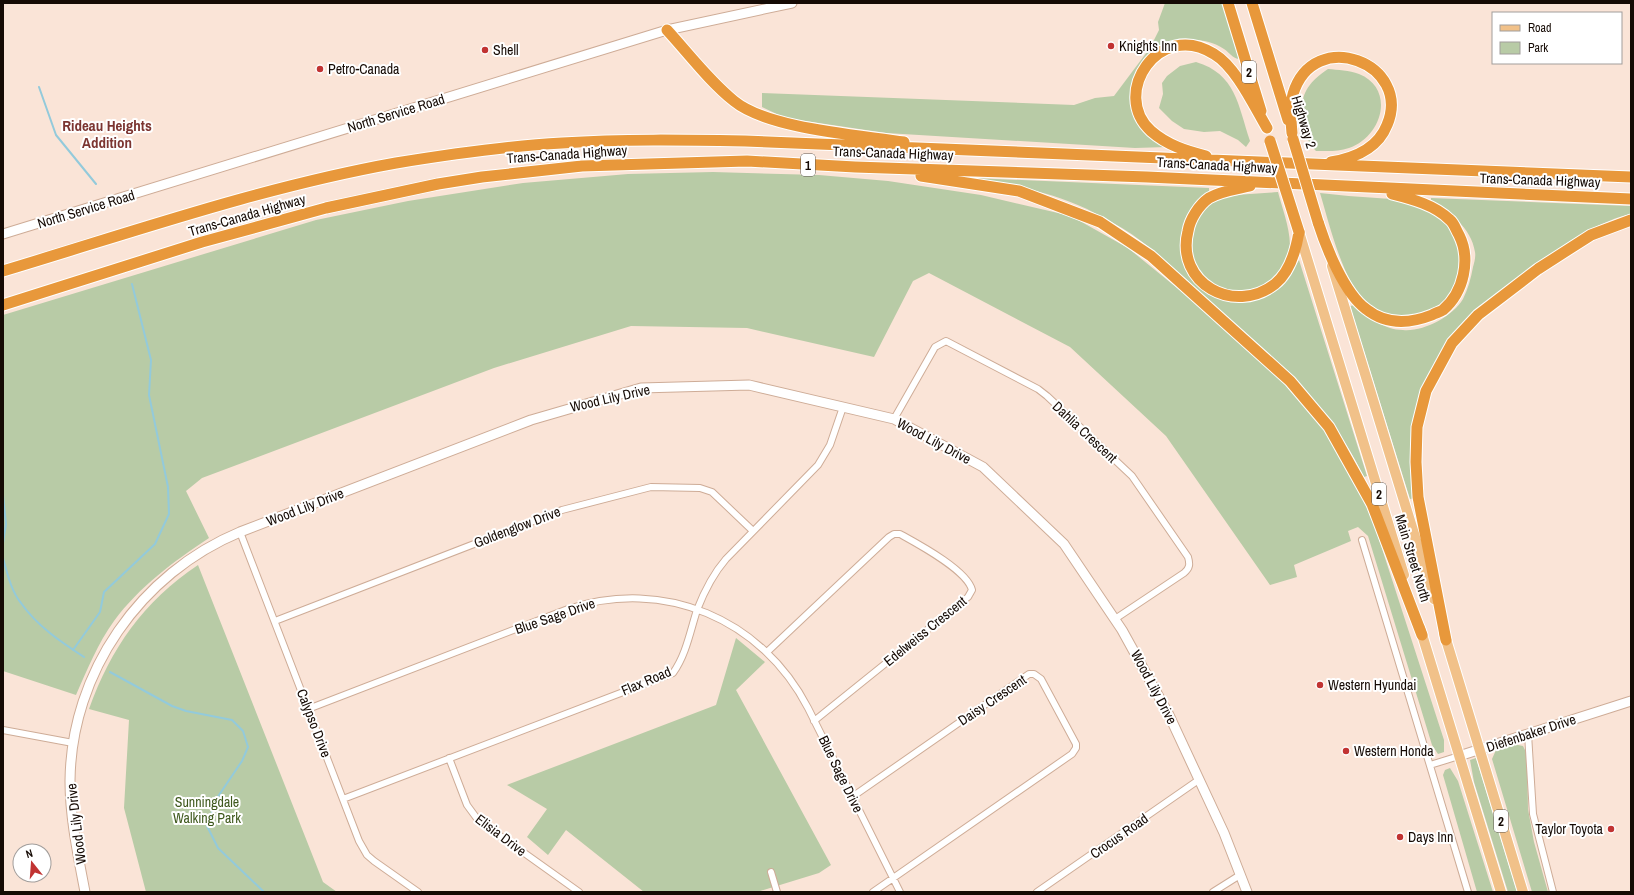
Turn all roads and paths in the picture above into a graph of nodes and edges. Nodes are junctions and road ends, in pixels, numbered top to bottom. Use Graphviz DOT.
graph roads {
  1 [pos="792,3"];
  2 [pos="1228,3"];
  3 [pos="1252,3"];
  4 [pos="667,30"];
  5 [pos="1267,128"];
  6 [pos="1293,136"];
  7 [pos="966,151"];
  8 [pos="1232,161"];
  9 [pos="1309,165"];
  10 [pos="855,167"];
  11 [pos="1631,177"];
  12 [pos="1262,183"];
  13 [pos="1368,188"];
  14 [pos="1631,199"];
  15 [pos="1631,220"];
  16 [pos="1299,232"];
  17 [pos="3,234"];
  18 [pos="1327,251"];
  19 [pos="3,271"];
  20 [pos="3,306"];
  21 [pos="843,407"];
  22 [pos="894,420"];
  23 [pos="753,531"];
  24 [pos="240,532"];
  25 [pos="1362,540"];
  26 [pos="698,609"];
  27 [pos="1115,619"];
  28 [pos="275,620"];
  29 [pos="1422,635"];
  30 [pos="1446,640"];
  31 [pos="767,652"];
  32 [pos="1631,701"];
  33 [pos="308,709"];
  34 [pos="814,721"];
  35 [pos="3,730"];
  36 [pos="1528,734"];
  37 [pos="73,743"];
  38 [pos="1479,750"];
  39 [pos="1459,756"];
  40 [pos="449,758"];
  41 [pos="1430,765"];
  42 [pos="1200,779"];
  43 [pos="852,796"];
  44 [pos="343,799"];
  45 [pos="771,872"];
  46 [pos="1240,875"];
  47 [pos="893,878"];
  48 [pos="85,892"];
  49 [pos="418,892"];
  50 [pos="579,892"];
  51 [pos="777,892"];
  52 [pos="873,892"];
  53 [pos="900,892"];
  54 [pos="1037,892"];
  55 [pos="1213,892"];
  56 [pos="1247,892"];
  57 [pos="1468,892"];
  58 [pos="1501,892"];
  59 [pos="1523,892"];
  60 [pos="1553,892"];
  1 -- 4 [label="street, North Service Road"];
  2 -- 5 [label="highway, 2"];
  3 -- 6 [label="highway, Highway 2 / 2"];
  4 -- 7 [label="highway"];
  4 -- 17 [label="street, North Service Road"];
  5 -- 8 [label="highway"];
  5 -- 16 [label="highway, 2, bridge"];
  6 -- 9 [label="highway"];
  6 -- 18 [label="highway, Highway 2 / 2, bridge"];
  7 -- 8 [label="highway, Trans-Canada Highway / 1"];
  7 -- 19 [label="highway, Trans-Canada Highway / 1"];
  8 -- 9 [label="highway, Trans-Canada Highway / 1"];
  9 -- 11 [label="highway, Trans-Canada Highway / 1"];
  10 -- 12 [label="highway, Trans-Canada Highway / 1"];
  10 -- 20 [label="highway, Trans-Canada Highway / 1"];
  10 -- 29 [label="highway"];
  12 -- 13 [label="highway, Trans-Canada Highway / 1"];
  12 -- 16 [label="highway"];
  13 -- 14 [label="highway, Trans-Canada Highway / 1"];
  13 -- 18 [label="highway, Highway 2"];
  15 -- 30 [label="highway"];
  16 -- 29 [label="main road, Main Street North / 2"];
  18 -- 30 [label="main road, Main Street North / 2"];
  21 -- 22 [label="street, Wood Lily Drive"];
  21 -- 23 [label="street, Flax Road"];
  21 -- 24 [label="street, Wood Lily Drive"];
  22 -- 27 [label="street, Wood Lily Drive"];
  22 -- 27 [label="street, Dahlia Crescent"];
  23 -- 26 [label="street, Flax Road"];
  23 -- 28 [label="street, Goldenglow Drive"];
  24 -- 28 [label="street, Calypso Drive"];
  24 -- 37 [label="street, Wood Lily Drive"];
  25 -- 41 [label="street"];
  26 -- 31 [label="street, Blue Sage Drive"];
  26 -- 33 [label="street, Blue Sage Drive"];
  26 -- 40 [label="street, Flax Road"];
  27 -- 42 [label="street, Wood Lily Drive"];
  28 -- 33 [label="street, Calypso Drive"];
  29 -- 39 [label="main road, Main Street North / 2"];
  30 -- 38 [label="main road, Main Street North / 2"];
  31 -- 34 [label="street, Blue Sage Drive"];
  31 -- 34 [label="street, Edelweiss Crescent"];
  32 -- 36 [label="street, Diefenbaker Drive"];
  33 -- 44 [label="street, Calypso Drive"];
  34 -- 43 [label="street, Blue Sage Drive"];
  35 -- 37 [label="street"];
  36 -- 38 [label="street, Diefenbaker Drive"];
  36 -- 60 [label="street"];
  37 -- 48 [label="street, Wood Lily Drive"];
  38 -- 39 [label="street, Diefenbaker Drive"];
  38 -- 59 [label="main road, Main Street North / 2"];
  39 -- 41 [label="street, Diefenbaker Drive"];
  39 -- 58 [label="main road, Main Street North / 2"];
  40 -- 44 [label="street, Flax Road"];
  40 -- 50 [label="street, Elisia Drive"];
  41 -- 57 [label="street"];
  42 -- 46 [label="street, Wood Lily Drive"];
  42 -- 54 [label="street, Crocus Road"];
  43 -- 47 [label="street, Blue Sage Drive"];
  43 -- 47 [label="street, Daisy Crescent"];
  44 -- 49 [label="street, Calypso Drive"];
  45 -- 51 [label="street"];
  46 -- 55 [label="street"];
  46 -- 56 [label="street, Wood Lily Drive"];
  47 -- 52 [label="street"];
  47 -- 53 [label="street, Blue Sage Drive"];
}
